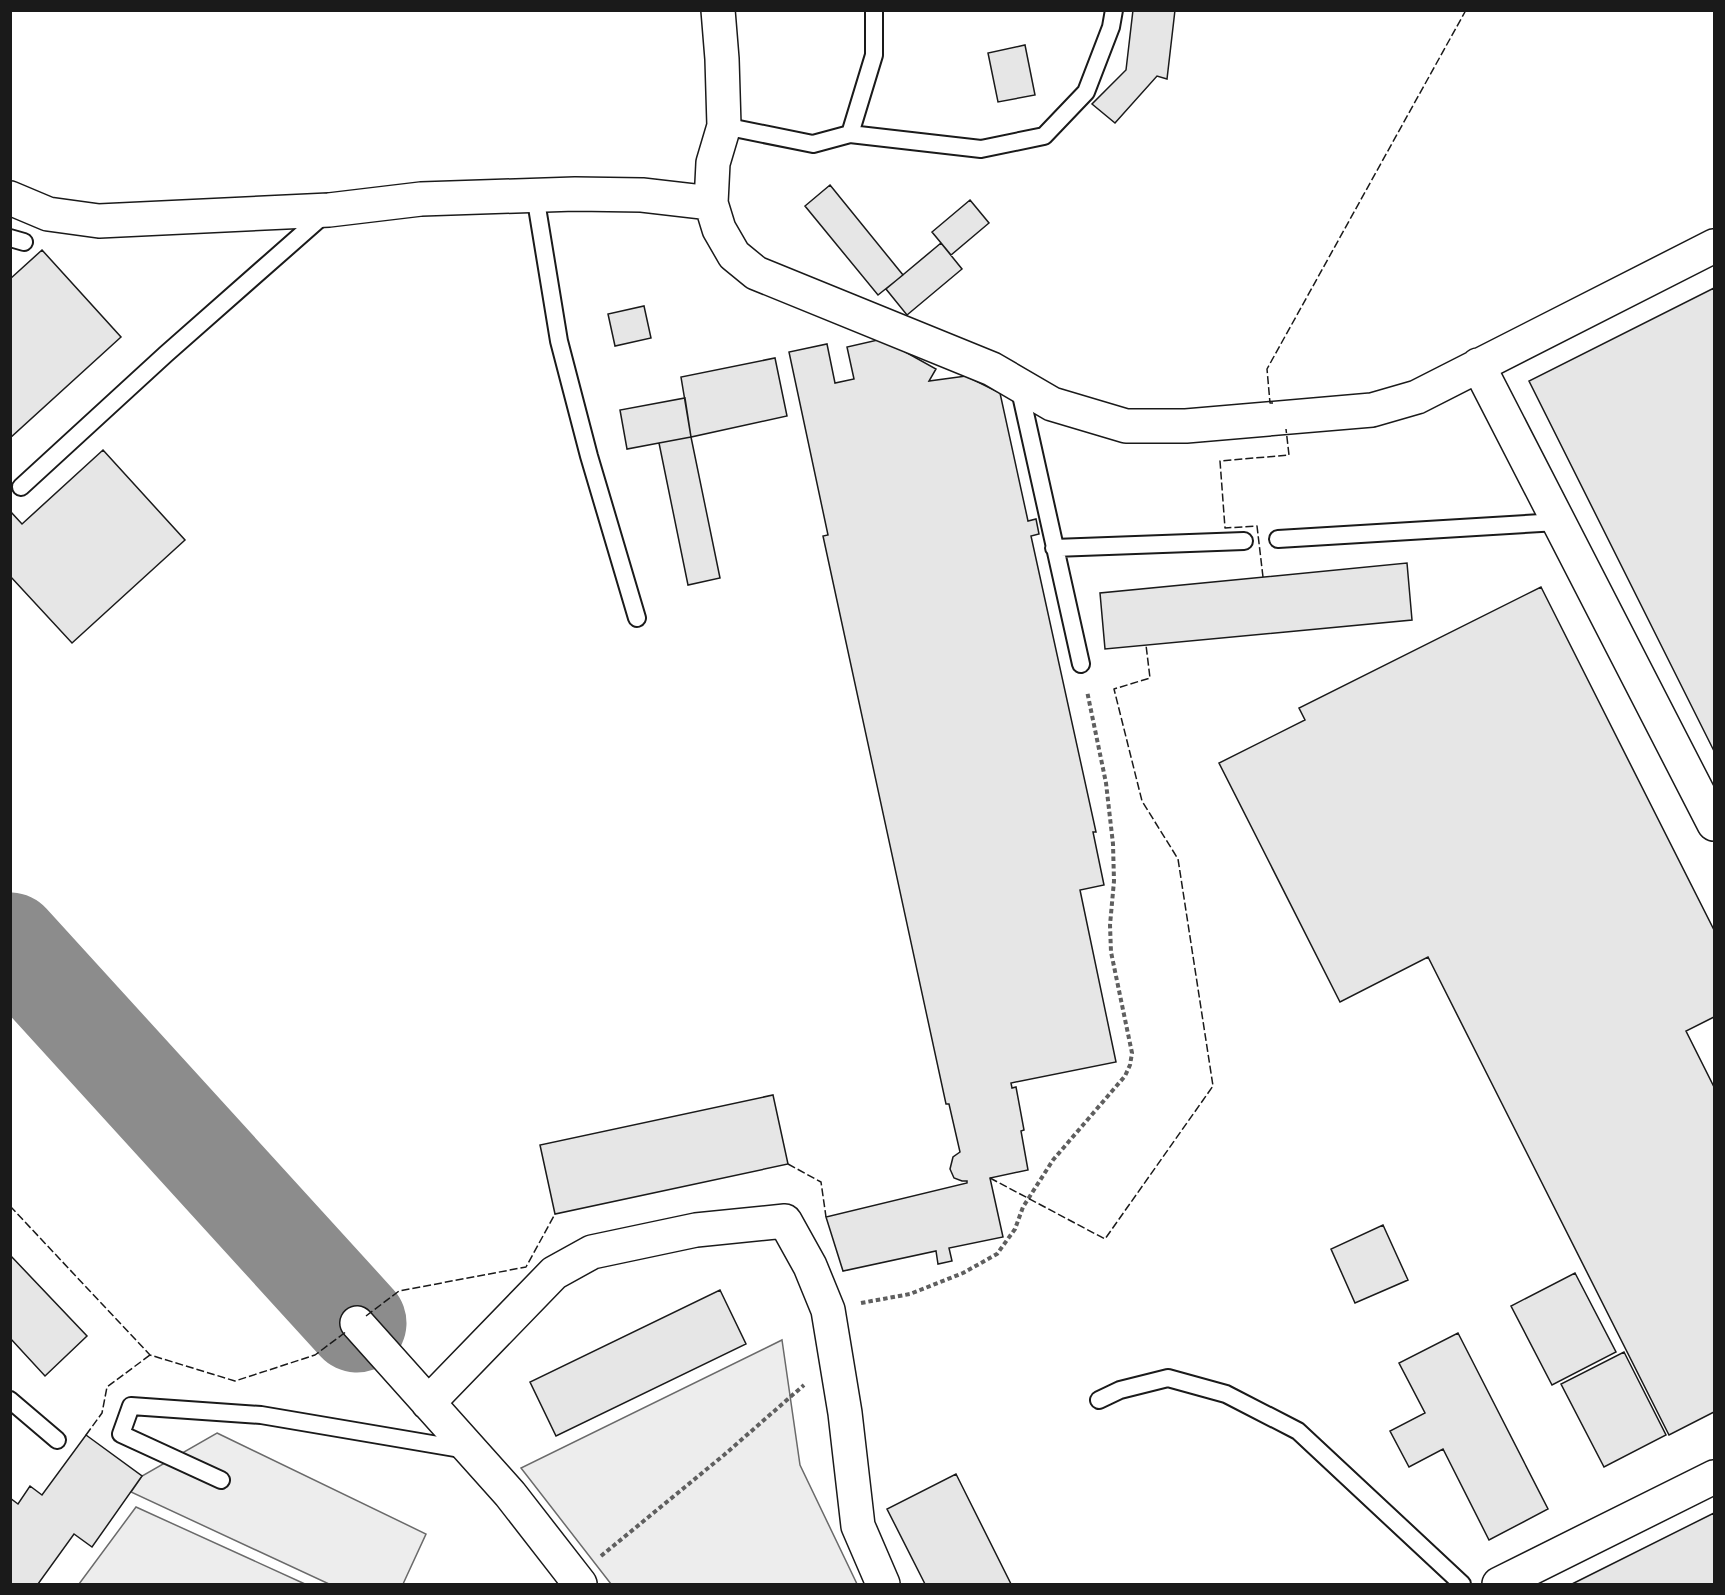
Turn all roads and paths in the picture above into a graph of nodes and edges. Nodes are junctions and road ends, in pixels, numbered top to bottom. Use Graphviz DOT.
graph roads {
  1 [pos="718,10"];
  2 [pos="874,10"];
  3 [pos="1113,10"];
  4 [pos="724,126"];
  5 [pos="850,135"];
  6 [pos="535,195"];
  7 [pos="10,198"];
  8 [pos="711,203"];
  9 [pos="329,210"];
  10 [pos="1714,246"];
  11 [pos="1478,366"];
  12 [pos="1018,384"];
  13 [pos="21,488"];
  14 [pos="1558,522"];
  15 [pos="1278,539"];
  16 [pos="1244,541"];
  17 [pos="1054,548"];
  18 [pos="637,618"];
  19 [pos="1081,664"];
  20 [pos="1714,824"];
  21 [pos="828,1310"];
  22 [pos="357,1323"];
  23 [pos="836,1357"];
  24 [pos="10,1400"];
  25 [pos="1099,1400"];
  26 [pos="428,1403"];
  27 [pos="57,1440"];
  28 [pos="472,1451"];
  29 [pos="1714,1477"];
  30 [pos="221,1480"];
  31 [pos="577,1581"];
  32 [pos="883,1584"];
  33 [pos="1462,1584"];
  34 [pos="1499,1584"];
  1 -- 4 [label="street"];
  2 -- 5 [label="lane"];
  3 -- 5 [label="lane"];
  4 -- 5 [label="lane"];
  4 -- 8 [label="street"];
  6 -- 8 [label="street"];
  6 -- 9 [label="street"];
  6 -- 18 [label="lane"];
  7 -- 9 [label="street"];
  8 -- 12 [label="street"];
  9 -- 13 [label="lane"];
  10 -- 11 [label="street"];
  11 -- 12 [label="street"];
  11 -- 14 [label="street"];
  12 -- 17 [label="lane"];
  14 -- 15 [label="lane"];
  14 -- 20 [label="street"];
  16 -- 17 [label="lane"];
  17 -- 19 [label="lane"];
  19 -- 21 [label="path"];
  21 -- 23 [label="street"];
  21 -- 26 [label="street"];
  22 -- 26 [label="street"];
  23 -- 31 [label="path"];
  23 -- 32 [label="street"];
  24 -- 27 [label="lane"];
  25 -- 33 [label="lane"];
  26 -- 28 [label="street"];
  28 -- 30 [label="lane"];
  28 -- 31 [label="street"];
  29 -- 34 [label="street"];
}
